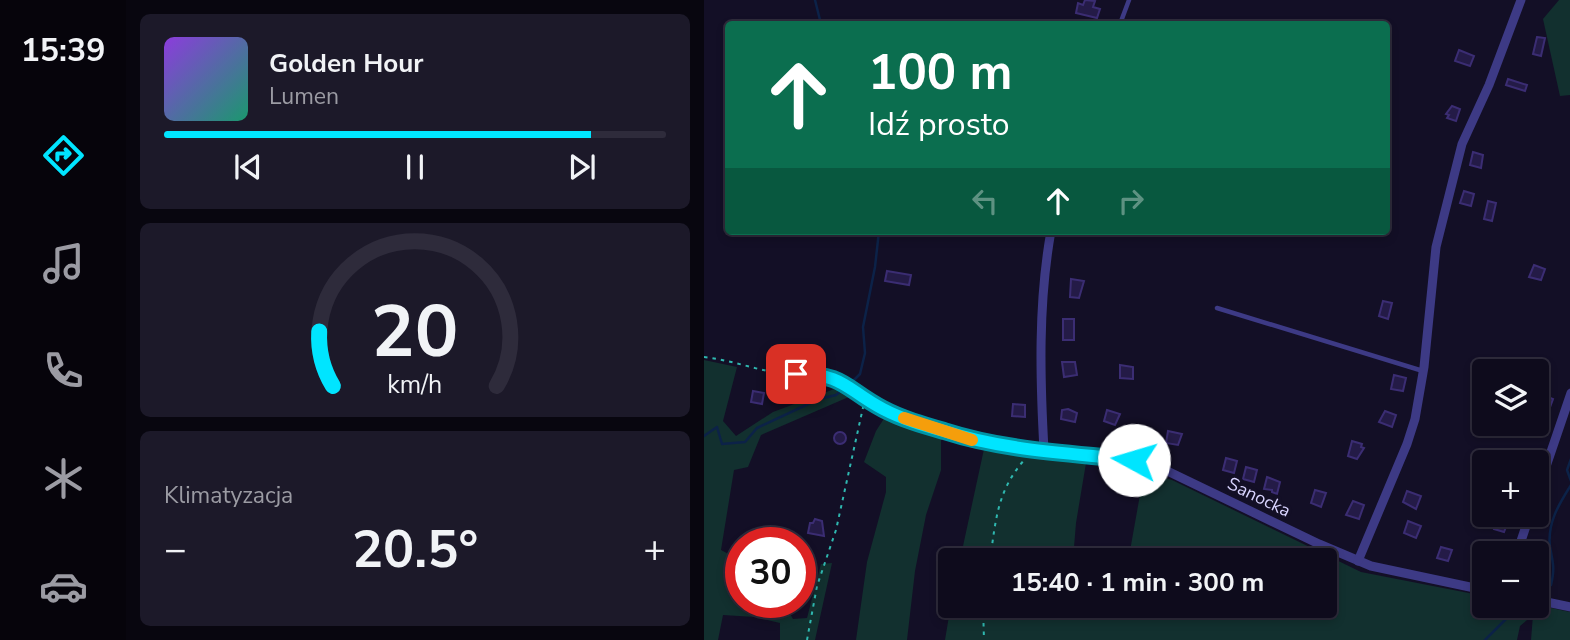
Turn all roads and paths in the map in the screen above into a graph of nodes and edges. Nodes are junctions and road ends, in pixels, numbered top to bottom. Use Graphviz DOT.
graph roads {
  1 [pos="1129,0"];
  2 [pos="1521,0"];
  3 [pos="1121,21"];
  4 [pos="1050,235"];
  5 [pos="1217,309"];
  6 [pos="704,357"];
  7 [pos="1423,371"];
  8 [pos="794,374"];
  9 [pos="1570,393"];
  10 [pos="865,399"];
  11 [pos="1017,448"];
  12 [pos="1034,449"];
  13 [pos="1044,450"];
  14 [pos="1549,457"];
  15 [pos="992,548"];
  16 [pos="1358,561"];
  17 [pos="1472,586"];
  18 [pos="1549,603"];
  19 [pos="1570,607"];
  20 [pos="983,618"];
  21 [pos="807,640"];
  22 [pos="983,640"];
  1 -- 3 [label="lane"];
  2 -- 7 [label="street"];
  4 -- 13 [label="street"];
  5 -- 7 [label="lane"];
  6 -- 8 [label="path"];
  7 -- 16 [label="street"];
  8 -- 10 [label="lane"];
  9 -- 14 [label="street"];
  10 -- 11 [label="lane"];
  10 -- 21 [label="path"];
  11 -- 12 [label="street, Sanocka"];
  12 -- 13 [label="street, Sanocka"];
  12 -- 15 [label="path"];
  13 -- 16 [label="street, Sanocka"];
  16 -- 17 [label="street, Sanocka"];
  18 -- 19 [label="street"];
  20 -- 22 [label="path"];
}
